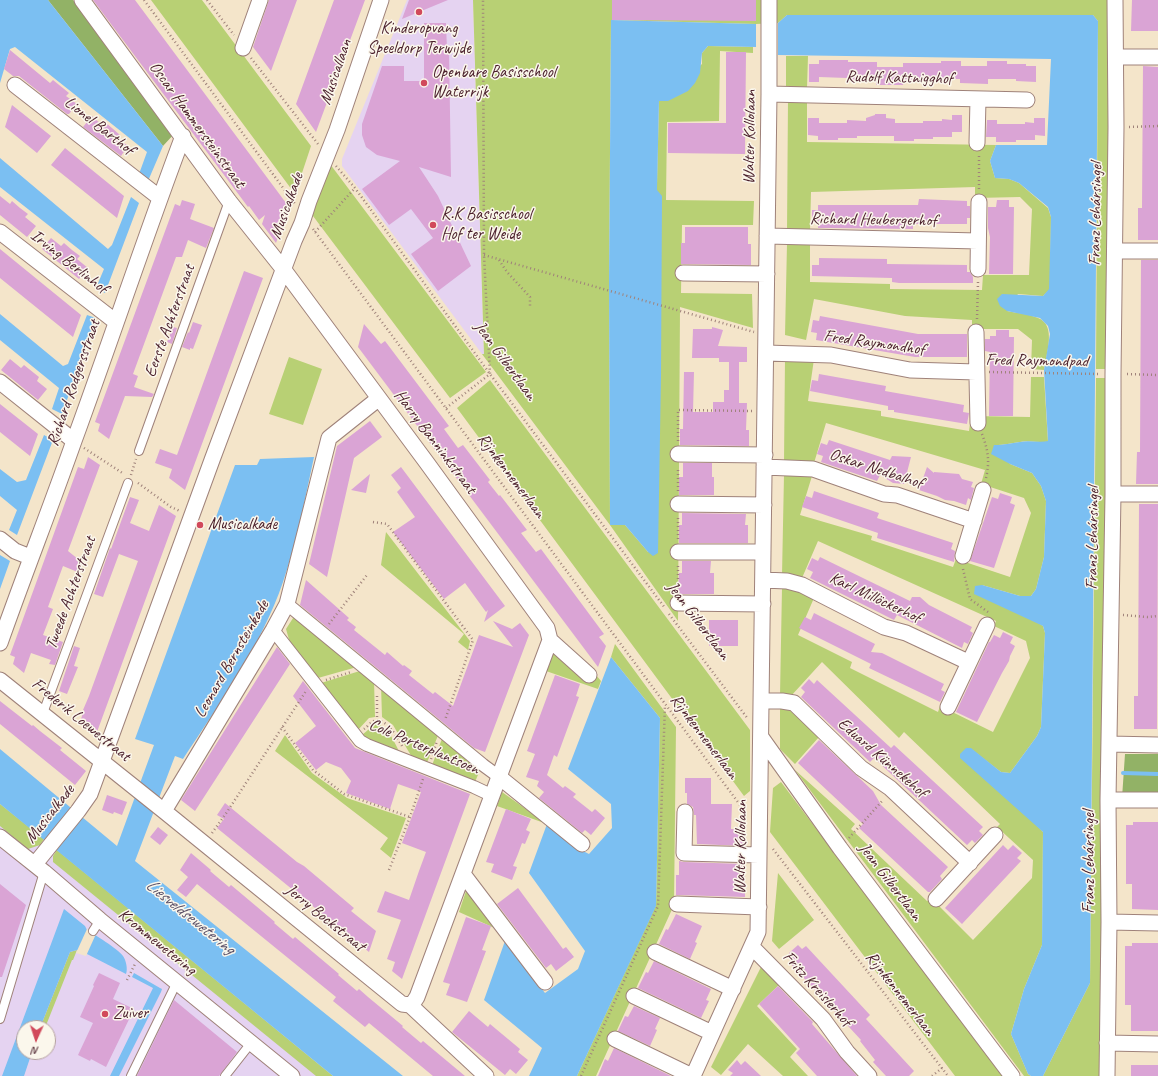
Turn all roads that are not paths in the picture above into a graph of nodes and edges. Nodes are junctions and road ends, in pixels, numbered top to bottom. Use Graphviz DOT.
graph roads {
  1 [pos="82,0"];
  2 [pos="260,0"];
  3 [pos="381,0"];
  4 [pos="769,0"];
  5 [pos="1115,0"];
  6 [pos="243,48"];
  7 [pos="1116,57"];
  8 [pos="1158,57"];
  9 [pos="15,85"];
  10 [pos="769,94"];
  11 [pos="978,99"];
  12 [pos="1027,100"];
  13 [pos="183,136"];
  14 [pos="977,143"];
  15 [pos="327,155"];
  16 [pos="160,198"];
  17 [pos="228,200"];
  18 [pos="979,202"];
  19 [pos="0,232"];
  20 [pos="768,236"];
  21 [pos="978,241"];
  22 [pos="1115,251"];
  23 [pos="1158,251"];
  24 [pos="978,269"];
  25 [pos="284,270"];
  26 [pos="683,273"];
  27 [pos="767,274"];
  28 [pos="116,322"];
  29 [pos="976,332"];
  30 [pos="766,353"];
  31 [pos="976,372"];
  32 [pos="0,382"];
  33 [pos="378,399"];
  34 [pos="978,423"];
  35 [pos="74,441"];
  36 [pos="139,451"];
  37 [pos="678,454"];
  38 [pos="765,461"];
  39 [pos="129,480"];
  40 [pos="984,490"];
  41 [pos="1113,494"];
  42 [pos="1158,494"];
  43 [pos="678,504"];
  44 [pos="764,505"];
  45 [pos="974,521"];
  46 [pos="0,539"];
  47 [pos="678,552"];
  48 [pos="763,552"];
  49 [pos="963,556"];
  50 [pos="30,557"];
  51 [pos="763,580"];
  52 [pos="678,603"];
  53 [pos="287,604"];
  54 [pos="763,604"];
  55 [pos="987,624"];
  56 [pos="273,630"];
  57 [pos="550,640"];
  58 [pos="0,643"];
  59 [pos="968,662"];
  60 [pos="589,675"];
  61 [pos="0,680"];
  62 [pos="761,701"];
  63 [pos="948,707"];
  64 [pos="42,713"];
  65 [pos="761,737"];
  66 [pos="1109,744"];
  67 [pos="1158,745"];
  68 [pos="103,762"];
  69 [pos="498,776"];
  70 [pos="137,790"];
  71 [pos="491,795"];
  72 [pos="1108,800"];
  73 [pos="1158,800"];
  74 [pos="161,808"];
  75 [pos="685,812"];
  76 [pos="995,835"];
  77 [pos="0,837"];
  78 [pos="582,844"];
  79 [pos="759,855"];
  80 [pos="970,863"];
  81 [pos="39,868"];
  82 [pos="463,874"];
  83 [pos="936,899"];
  84 [pos="677,904"];
  85 [pos="759,907"];
  86 [pos="1109,922"];
  87 [pos="1158,923"];
  88 [pos="752,947"];
  89 [pos="655,952"];
  90 [pos="177,982"];
  91 [pos="545,982"];
  92 [pos="733,989"];
  93 [pos="634,996"];
  94 [pos="410,1005"];
  95 [pos="0,1019"];
  96 [pos="712,1034"];
  97 [pos="615,1039"];
  98 [pos="251,1043"];
  99 [pos="1107,1043"];
  100 [pos="1158,1044"];
  101 [pos="697,1074"];
  102 [pos="131,1076"];
  103 [pos="225,1076"];
  104 [pos="292,1076"];
  105 [pos="486,1076"];
  106 [pos="869,1076"];
  107 [pos="1012,1076"];
  108 [pos="1107,1076"];
  1 -- 13 [label="street, Oscar Hammersteinstraat"];
  2 -- 6 [label="street"];
  3 -- 15 [label="street, Musicallaan"];
  4 -- 10 [label="street, Walter Kollolaan"];
  5 -- 7 [label="street, Franz Lehársingel"];
  7 -- 8 [label="street"];
  7 -- 22 [label="street, Franz Lehársingel"];
  9 -- 16 [label="street, Lionel Barthof"];
  10 -- 11 [label="street, Rudolf Kattnigghof"];
  10 -- 20 [label="street, Walter Kollolaan"];
  11 -- 12 [label="street, Rudolf Kattnigghof"];
  11 -- 14 [label="street"];
  13 -- 16 [label="street, Richard Rodgersstraat"];
  13 -- 17 [label="street, Oscar Hammersteinstraat"];
  15 -- 25 [label="street, Musicalkade"];
  16 -- 28 [label="street, Richard Rodgersstraat"];
  17 -- 25 [label="street, Oscar Hammersteinstraat"];
  17 -- 36 [label="lane, Eerste Achterstraat"];
  18 -- 21 [label="street"];
  19 -- 28 [label="street, Irving Berlinhof"];
  20 -- 21 [label="street, Richard Heubergerhof"];
  20 -- 27 [label="street, Walter Kollolaan"];
  21 -- 24 [label="street"];
  22 -- 23 [label="street"];
  22 -- 41 [label="street, Franz Lehársingel"];
  25 -- 33 [label="street, Harry Banninkstraat"];
  25 -- 68 [label="street, Musicalkade"];
  26 -- 27 [label="street"];
  27 -- 30 [label="street, Walter Kollolaan"];
  28 -- 35 [label="street, Richard Rodgersstraat"];
  29 -- 31 [label="street"];
  30 -- 31 [label="street, Fred Raymondhof"];
  30 -- 38 [label="street, Walter Kollolaan"];
  31 -- 34 [label="street"];
  32 -- 35 [label="street"];
  33 -- 53 [label="street, Leonard Bernsteinkade"];
  33 -- 57 [label="street, Harry Banninkstraat"];
  35 -- 50 [label="street, Richard Rodgersstraat"];
  37 -- 38 [label="street"];
  38 -- 44 [label="street, Walter Kollolaan"];
  38 -- 45 [label="street, Oskar Nedbalhof"];
  39 -- 64 [label="lane, Tweede Achterstraat"];
  40 -- 45 [label="street"];
  41 -- 42 [label="street"];
  41 -- 66 [label="street, Franz Lehársingel"];
  43 -- 44 [label="street"];
  44 -- 48 [label="street, Walter Kollolaan"];
  45 -- 49 [label="street"];
  46 -- 50 [label="street"];
  47 -- 48 [label="street"];
  48 -- 51 [label="street, Walter Kollolaan"];
  50 -- 58 [label="street, Richard Rodgersstraat"];
  51 -- 54 [label="street, Walter Kollolaan"];
  51 -- 59 [label="street, Karl Millöckerhof"];
  52 -- 54 [label="street"];
  53 -- 56 [label="street, Leonard Bernsteinkade"];
  53 -- 69 [label="street, Cole Porterplantsoen"];
  54 -- 62 [label="street, Walter Kollolaan"];
  55 -- 59 [label="street"];
  56 -- 71 [label="street, Cole Porterplantsoen"];
  56 -- 74 [label="street, Leonard Bernsteinkade"];
  57 -- 60 [label="street, Harry Banninkstraat"];
  57 -- 69 [label="street"];
  59 -- 63 [label="street"];
  61 -- 64 [label="street, Frederik Loewestraat"];
  62 -- 65 [label="street, Walter Kollolaan"];
  62 -- 80 [label="street, Eduard Künnekehof"];
  64 -- 68 [label="street, Frederik Loewestraat"];
  65 -- 79 [label="street, Walter Kollolaan"];
  65 -- 107 [label="street, Jean Gilbertlaan"];
  66 -- 67 [label="street"];
  66 -- 72 [label="street, Franz Lehársingel"];
  68 -- 70 [label="street, Frederik Loewestraat"];
  68 -- 81 [label="street, Musicalkade"];
  69 -- 71 [label="street"];
  69 -- 78 [label="street"];
  70 -- 74 [label="street, Jerry Bockstraat"];
  71 -- 82 [label="street"];
  72 -- 73 [label="street"];
  72 -- 86 [label="street, Franz Lehársingel"];
  74 -- 94 [label="street, Jerry Bockstraat"];
  75 -- 79 [label="street"];
  76 -- 80 [label="street"];
  77 -- 81 [label="street, Krommewetering"];
  79 -- 85 [label="street, Walter Kollolaan"];
  80 -- 83 [label="street"];
  81 -- 90 [label="street, Krommewetering"];
  81 -- 95 [label="lane"];
  82 -- 91 [label="street"];
  82 -- 94 [label="street"];
  84 -- 85 [label="street"];
  85 -- 88 [label="street, Walter Kollolaan"];
  86 -- 87 [label="street"];
  86 -- 99 [label="street, Franz Lehársingel"];
  88 -- 92 [label="street, Walter Kollolaan"];
  88 -- 106 [label="street, Fritz Kreislerhof"];
  89 -- 92 [label="street"];
  90 -- 98 [label="street, Krommewetering"];
  90 -- 102 [label="lane"];
  92 -- 96 [label="street, Walter Kollolaan"];
  93 -- 96 [label="street"];
  94 -- 105 [label="street, Jerry Bockstraat"];
  96 -- 101 [label="street, Walter Kollolaan"];
  97 -- 101 [label="street"];
  98 -- 103 [label="lane"];
  98 -- 104 [label="street, Krommewetering"];
  99 -- 100 [label="street"];
  99 -- 108 [label="street, Franz Lehársingel"];
}
